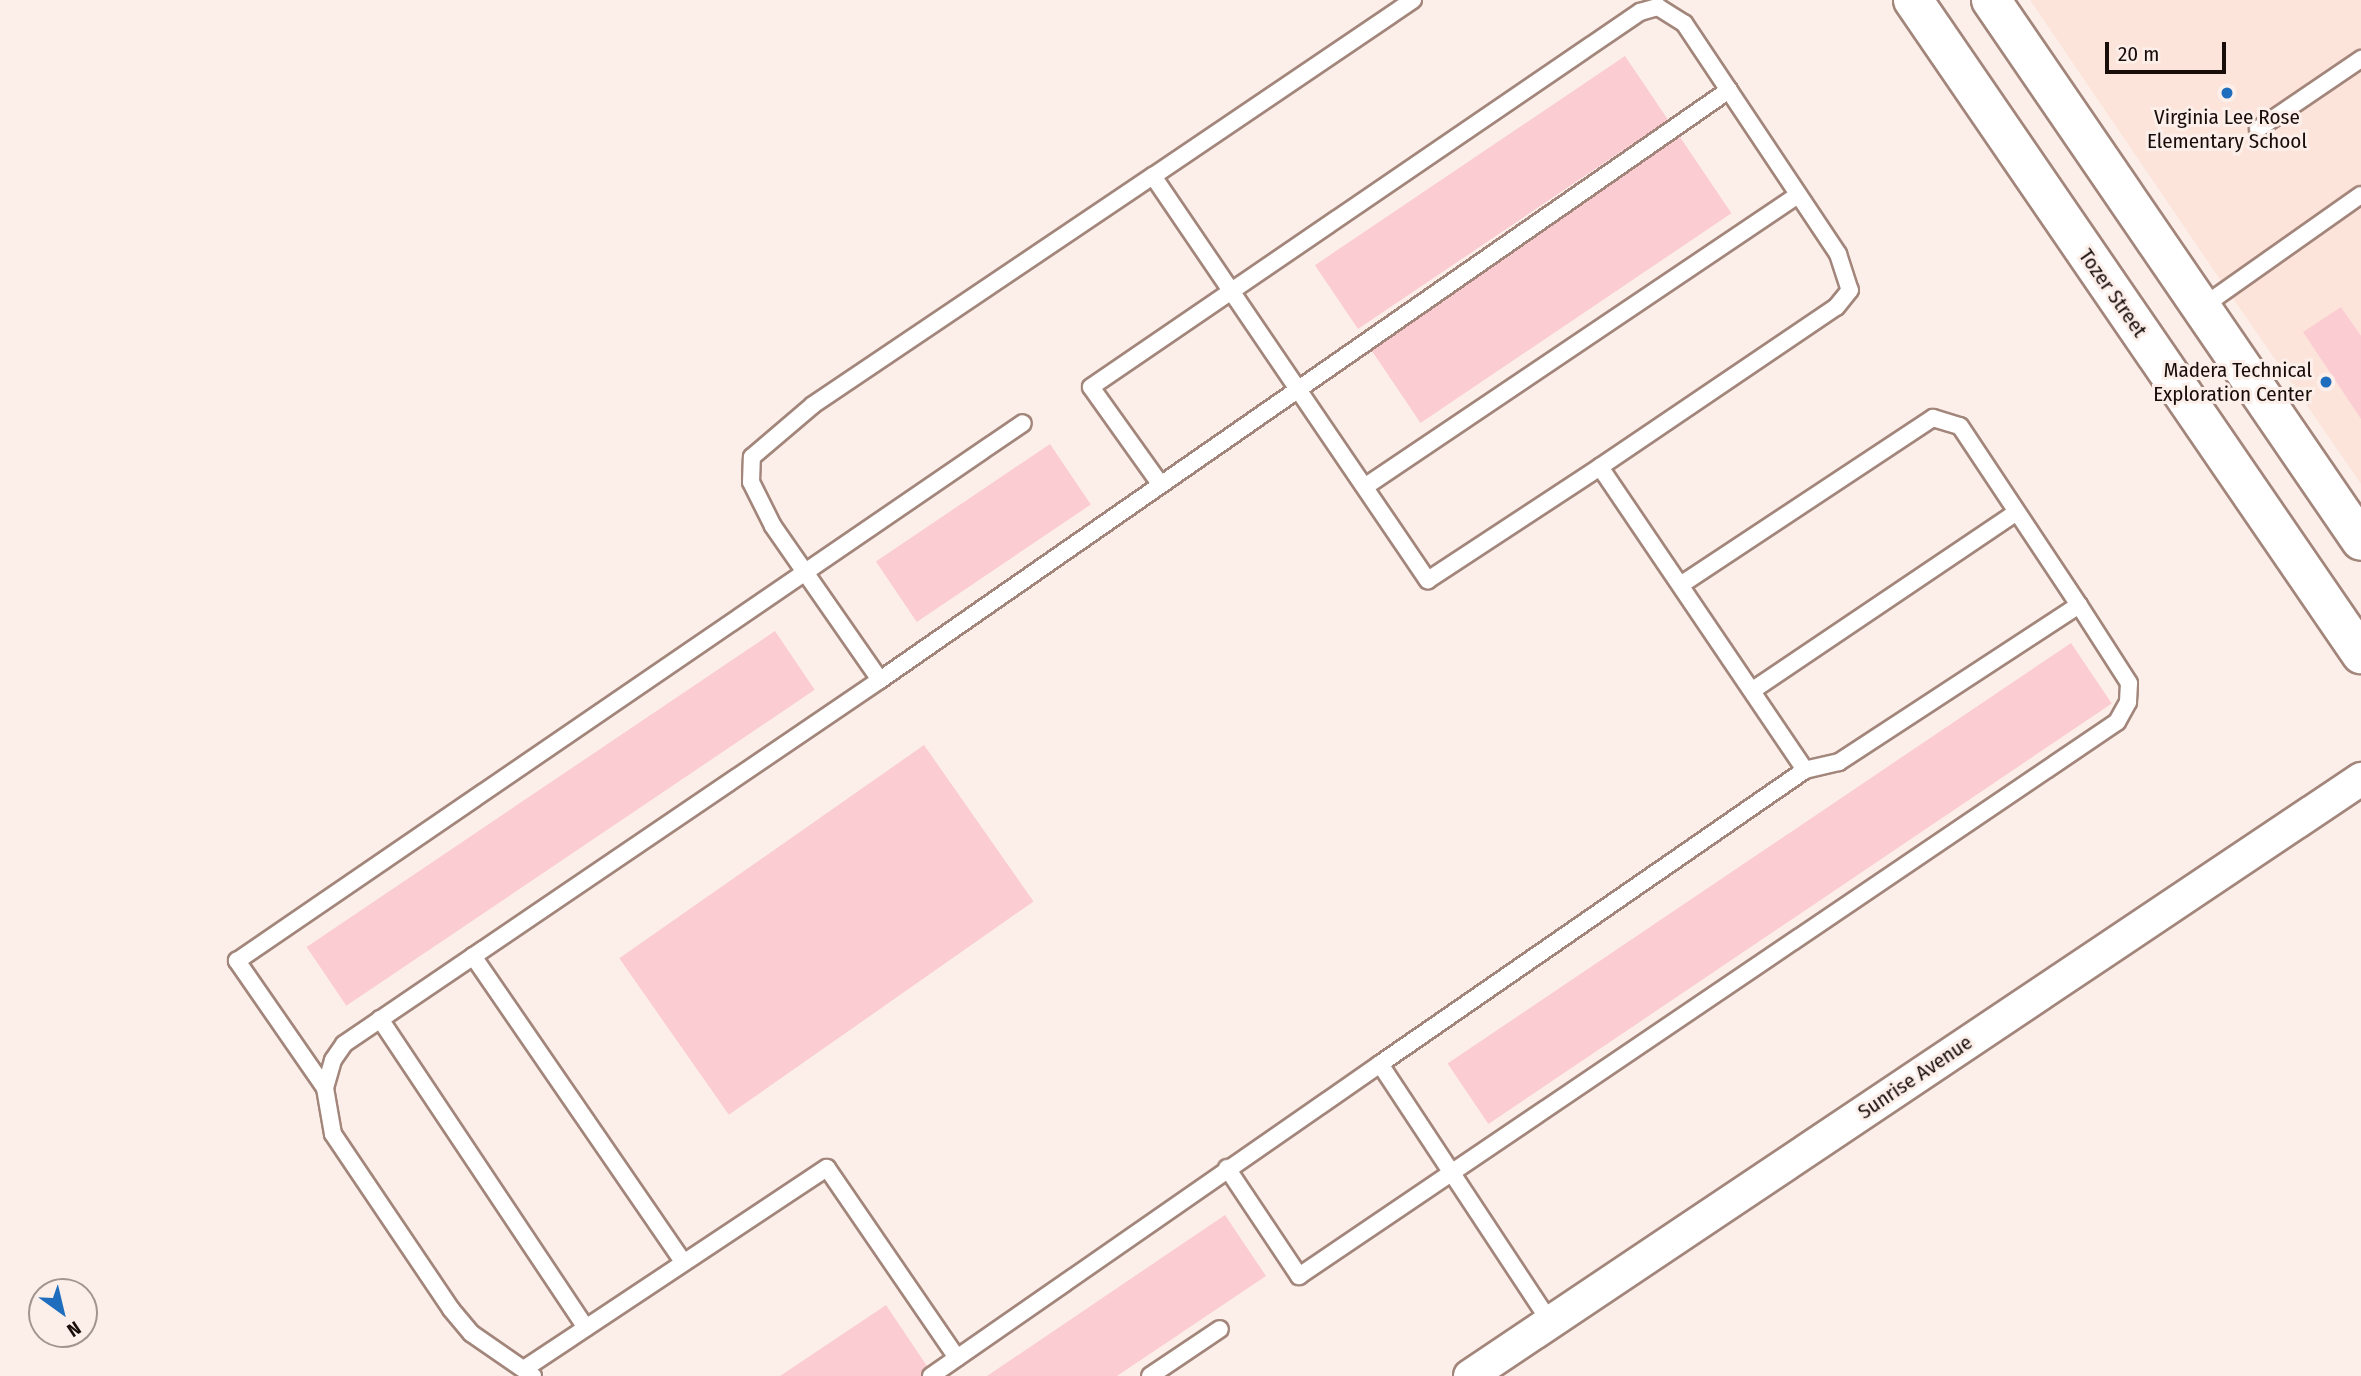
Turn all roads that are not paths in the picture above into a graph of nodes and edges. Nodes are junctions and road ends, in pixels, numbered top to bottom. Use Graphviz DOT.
graph roads {
  1 [pos="1413,0"];
  2 [pos="1913,0"];
  3 [pos="1992,0"];
  4 [pos="2361,58"];
  5 [pos="1729,90"];
  6 [pos="2258,129"];
  7 [pos="1153,176"];
  8 [pos="1798,195"];
  9 [pos="2361,195"];
  10 [pos="1234,289"];
  11 [pos="2202,307"];
  12 [pos="1299,387"];
  13 [pos="1023,423"];
  14 [pos="1600,467"];
  15 [pos="1158,481"];
  16 [pos="1366,486"];
  17 [pos="2017,512"];
  18 [pos="2361,541"];
  19 [pos="805,572"];
  20 [pos="1682,584"];
  21 [pos="2079,605"];
  22 [pos="2361,654"];
  23 [pos="880,680"];
  24 [pos="1753,690"];
  25 [pos="1805,769"];
  26 [pos="2361,779"];
  27 [pos="473,956"];
  28 [pos="380,1020"];
  29 [pos="1380,1064"];
  30 [pos="326,1088"];
  31 [pos="1227,1168"];
  32 [pos="1454,1173"];
  33 [pos="683,1261"];
  34 [pos="1550,1322"];
  35 [pos="586,1328"];
  36 [pos="1220,1329"];
  37 [pos="957,1358"];
  38 [pos="530,1372"];
  39 [pos="931,1376"];
  40 [pos="1150,1376"];
  41 [pos="1470,1376"];
  1 -- 7 [label="lane"];
  2 -- 22 [label="street, Tozer Street"];
  3 -- 11 [label="street"];
  4 -- 6 [label="lane"];
  5 -- 8 [label="lane"];
  5 -- 10 [label="lane"];
  5 -- 12 [label="lane"];
  7 -- 10 [label="lane"];
  7 -- 19 [label="lane"];
  8 -- 14 [label="lane"];
  8 -- 16 [label="lane"];
  9 -- 11 [label="lane"];
  10 -- 12 [label="lane"];
  10 -- 15 [label="lane"];
  11 -- 18 [label="street"];
  12 -- 15 [label="lane"];
  12 -- 16 [label="lane"];
  13 -- 19 [label="lane"];
  14 -- 16 [label="lane"];
  14 -- 20 [label="lane"];
  15 -- 23 [label="lane"];
  17 -- 20 [label="lane"];
  17 -- 21 [label="lane"];
  17 -- 24 [label="lane"];
  19 -- 23 [label="lane"];
  19 -- 30 [label="lane"];
  20 -- 24 [label="lane"];
  21 -- 25 [label="lane"];
  21 -- 32 [label="lane"];
  23 -- 27 [label="lane"];
  24 -- 25 [label="lane"];
  25 -- 29 [label="lane"];
  26 -- 34 [label="street, Sunrise Avenue"];
  27 -- 28 [label="lane"];
  27 -- 33 [label="lane"];
  28 -- 30 [label="lane"];
  28 -- 35 [label="lane"];
  29 -- 31 [label="lane"];
  29 -- 32 [label="lane"];
  30 -- 38 [label="lane"];
  31 -- 32 [label="lane"];
  31 -- 37 [label="lane"];
  32 -- 34 [label="lane"];
  33 -- 35 [label="lane"];
  33 -- 37 [label="lane"];
  34 -- 41 [label="street, Sunrise Avenue"];
  35 -- 38 [label="lane"];
  36 -- 40 [label="lane"];
  37 -- 39 [label="lane"];
}
